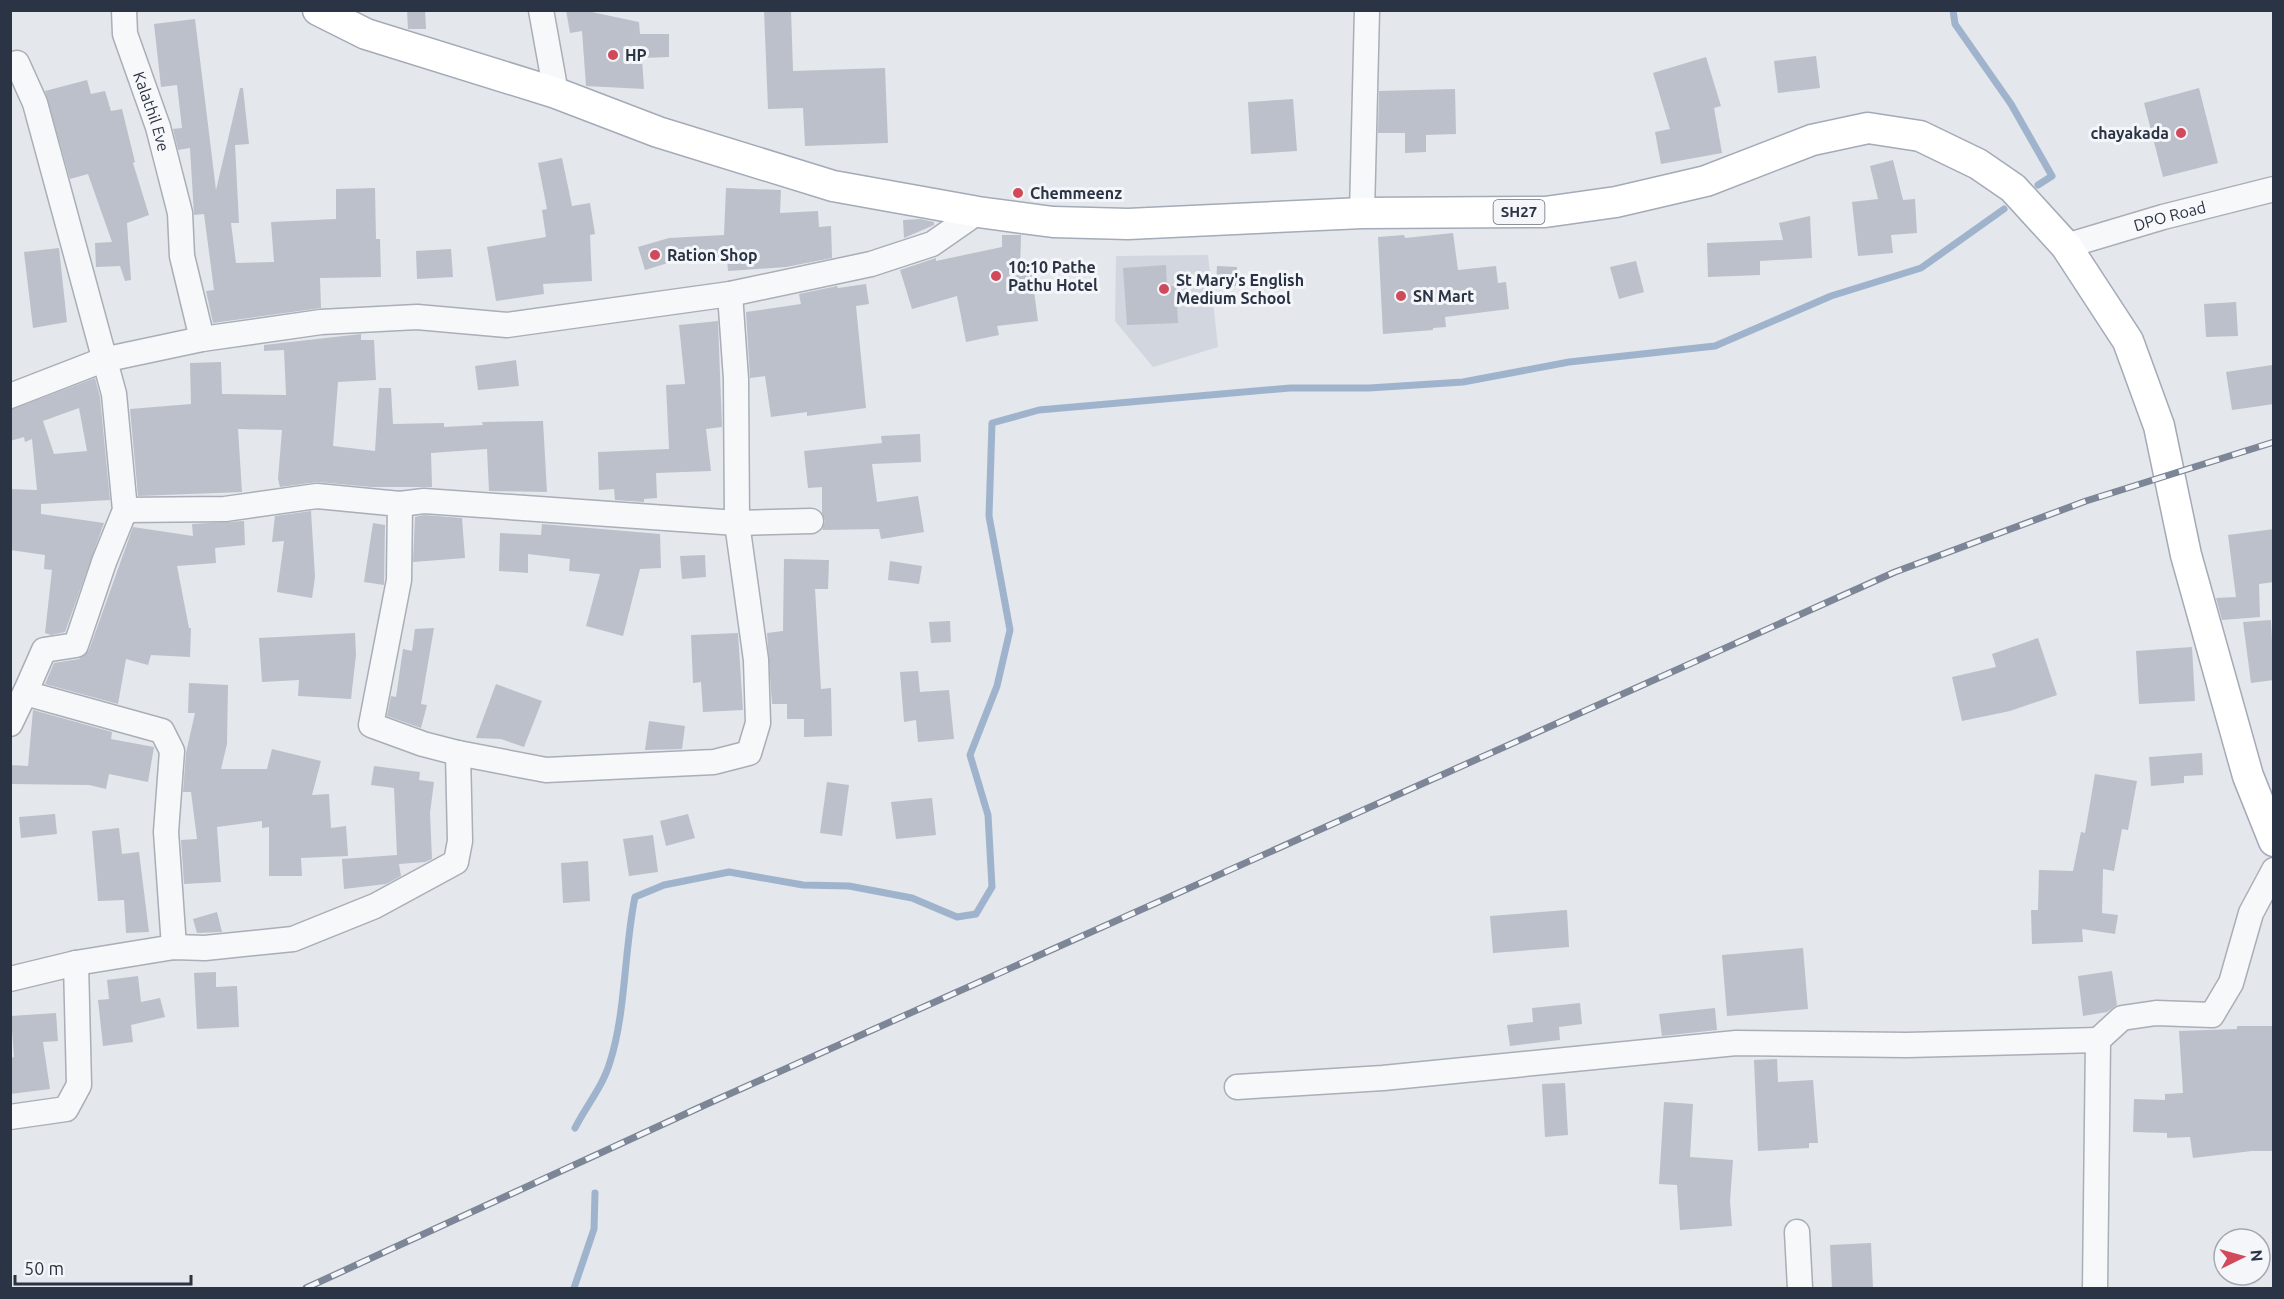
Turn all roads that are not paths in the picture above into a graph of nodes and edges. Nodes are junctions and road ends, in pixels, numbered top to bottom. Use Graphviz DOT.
graph roads {
  1 [pos="124,10"];
  2 [pos="318,10"];
  3 [pos="541,10"];
  4 [pos="1367,10"];
  5 [pos="17,63"];
  6 [pos="556,93"];
  7 [pos="2274,189"];
  8 [pos="978,212"];
  9 [pos="1362,213"];
  10 [pos="2066,246"];
  11 [pos="730,294"];
  12 [pos="202,339"];
  13 [pos="103,360"];
  14 [pos="10,396"];
  15 [pos="400,504"];
  16 [pos="125,510"];
  17 [pos="811,521"];
  18 [pos="737,523"];
  19 [pos="25,693"];
  20 [pos="10,724"];
  21 [pos="458,753"];
  22 [pos="2274,841"];
  23 [pos="2274,870"];
  24 [pos="174,947"];
  25 [pos="76,963"];
  26 [pos="10,979"];
  27 [pos="2098,1040"];
  28 [pos="1237,1087"];
  29 [pos="10,1117"];
  30 [pos="1797,1232"];
  31 [pos="1800,1288"];
  32 [pos="2095,1288"];
  1 -- 12 [label="street, Kalathil Eve"];
  2 -- 6 [label="main road, SH27"];
  3 -- 6 [label="street"];
  4 -- 9 [label="street"];
  5 -- 13 [label="street"];
  6 -- 8 [label="main road, SH27"];
  7 -- 10 [label="street, DPO Road"];
  8 -- 9 [label="main road, SH27"];
  8 -- 11 [label="street"];
  9 -- 10 [label="main road, SH27"];
  10 -- 22 [label="main road, SH27"];
  11 -- 12 [label="street"];
  11 -- 18 [label="street"];
  12 -- 13 [label="street"];
  13 -- 14 [label="street"];
  13 -- 16 [label="street"];
  15 -- 16 [label="street"];
  15 -- 18 [label="street"];
  15 -- 21 [label="street"];
  16 -- 19 [label="street"];
  17 -- 18 [label="street"];
  18 -- 21 [label="street"];
  19 -- 20 [label="street"];
  19 -- 24 [label="street"];
  21 -- 24 [label="street"];
  23 -- 27 [label="street"];
  24 -- 25 [label="street"];
  25 -- 26 [label="street"];
  25 -- 29 [label="street"];
  27 -- 28 [label="street"];
  27 -- 32 [label="street"];
  30 -- 31 [label="street"];
}
